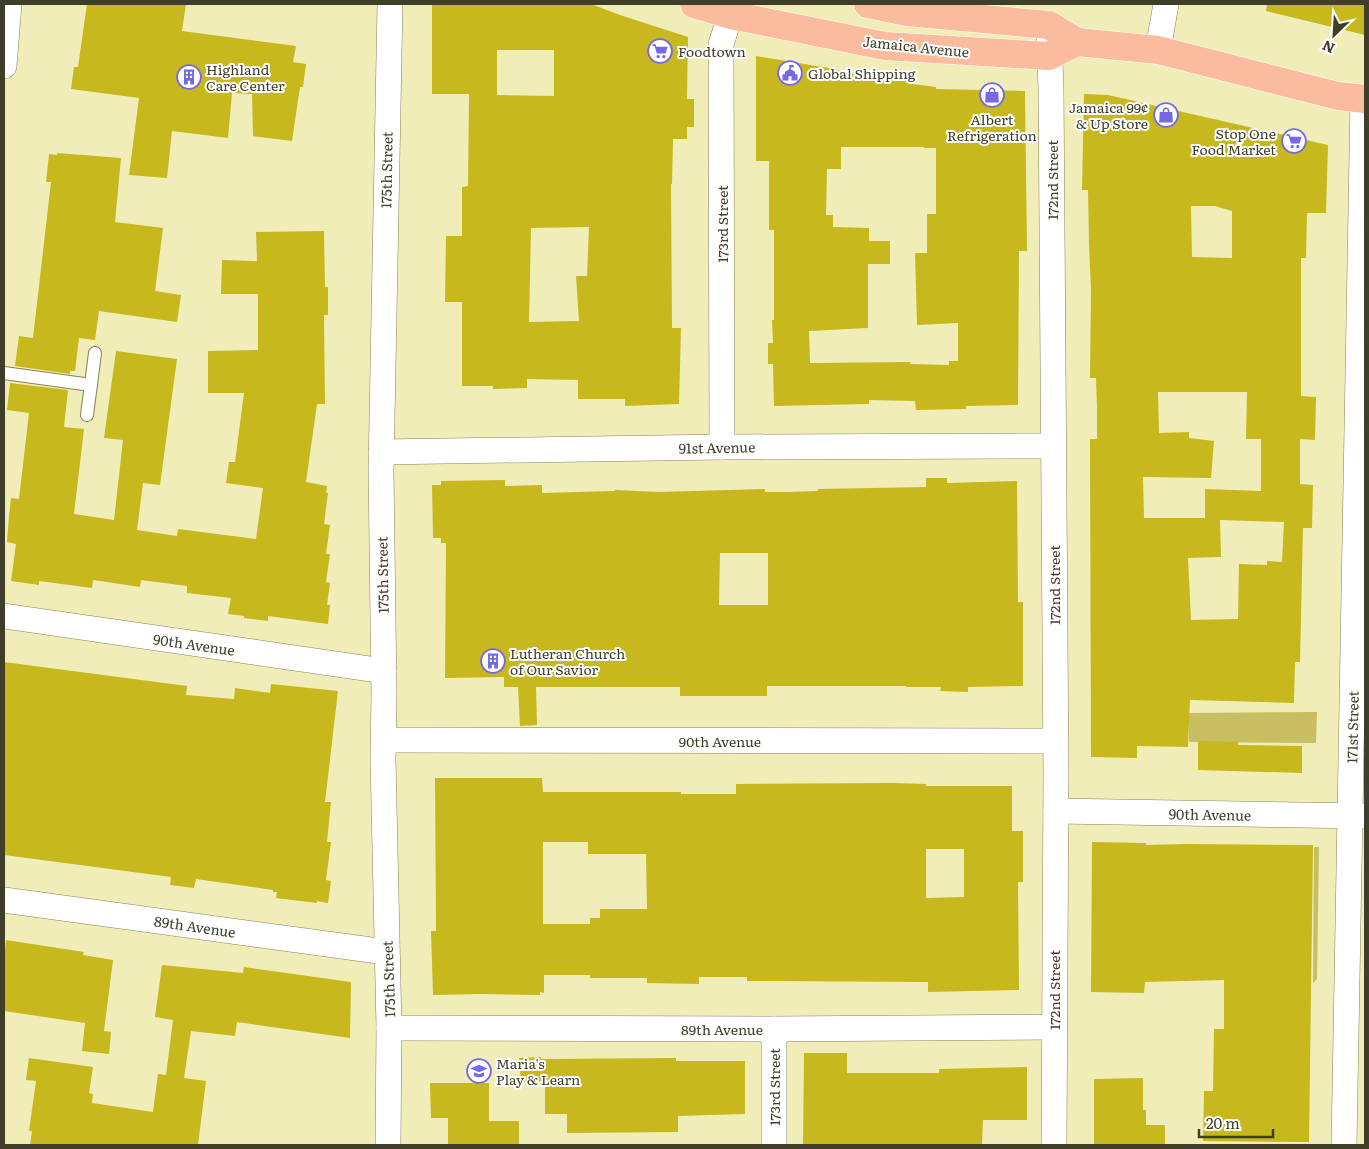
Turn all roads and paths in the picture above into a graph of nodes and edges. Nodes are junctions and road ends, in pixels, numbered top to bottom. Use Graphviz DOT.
graph roads {
  1 [pos="9,4"];
  2 [pos="390,4"];
  3 [pos="694,4"];
  4 [pos="868,4"];
  5 [pos="1166,4"];
  6 [pos="732,9"];
  7 [pos="1049,25"];
  8 [pos="1077,42"];
  9 [pos="1158,50"];
  10 [pos="1049,56"];
  11 [pos="4,66"];
  12 [pos="1364,99"];
  13 [pos="95,353"];
  14 [pos="4,373"];
  15 [pos="91,385"];
  16 [pos="87,415"];
  17 [pos="1053,446"];
  18 [pos="722,447"];
  19 [pos="381,452"];
  20 [pos="4,616"];
  21 [pos="384,671"];
  22 [pos="384,740"];
  23 [pos="1055,741"];
  24 [pos="1056,812"];
  25 [pos="1358,816"];
  26 [pos="4,900"];
  27 [pos="386,952"];
  28 [pos="1054,1027"];
  29 [pos="389,1028"];
  30 [pos="774,1029"];
  31 [pos="388,1145"];
  32 [pos="774,1145"];
  33 [pos="1054,1145"];
  34 [pos="1344,1145"];
  1 -- 11 [label="street"];
  2 -- 19 [label="street, 175th Street"];
  3 -- 6 [label="main road, Jamaica Avenue"];
  4 -- 7 [label="main road"];
  5 -- 9 [label="street"];
  6 -- 10 [label="main road, Jamaica Avenue"];
  6 -- 18 [label="street, 173rd Street"];
  7 -- 8 [label="main road"];
  7 -- 10 [label="street, 172nd Street"];
  8 -- 9 [label="main road"];
  8 -- 10 [label="main road"];
  9 -- 12 [label="main road"];
  10 -- 17 [label="street, 172nd Street"];
  12 -- 25 [label="street, 171st Street"];
  13 -- 15 [label="lane"];
  14 -- 15 [label="lane"];
  15 -- 16 [label="lane"];
  17 -- 18 [label="street, 91st Avenue"];
  17 -- 23 [label="street, 172nd Street"];
  18 -- 19 [label="street, 91st Avenue"];
  19 -- 21 [label="street, 175th Street"];
  20 -- 21 [label="street, 90th Avenue"];
  21 -- 22 [label="street, 175th Street"];
  22 -- 23 [label="street, 90th Avenue"];
  22 -- 27 [label="street, 175th Street"];
  23 -- 24 [label="street, 172nd Street"];
  24 -- 25 [label="street, 90th Avenue"];
  24 -- 28 [label="street, 172nd Street"];
  25 -- 34 [label="street, 171st Street"];
  26 -- 27 [label="street, 89th Avenue"];
  27 -- 29 [label="street, 175th Street"];
  28 -- 30 [label="street, 89th Avenue"];
  28 -- 33 [label="street, 172nd Street"];
  29 -- 30 [label="street, 89th Avenue"];
  29 -- 31 [label="street, 175th Street"];
  30 -- 32 [label="street, 173rd Street"];
}
